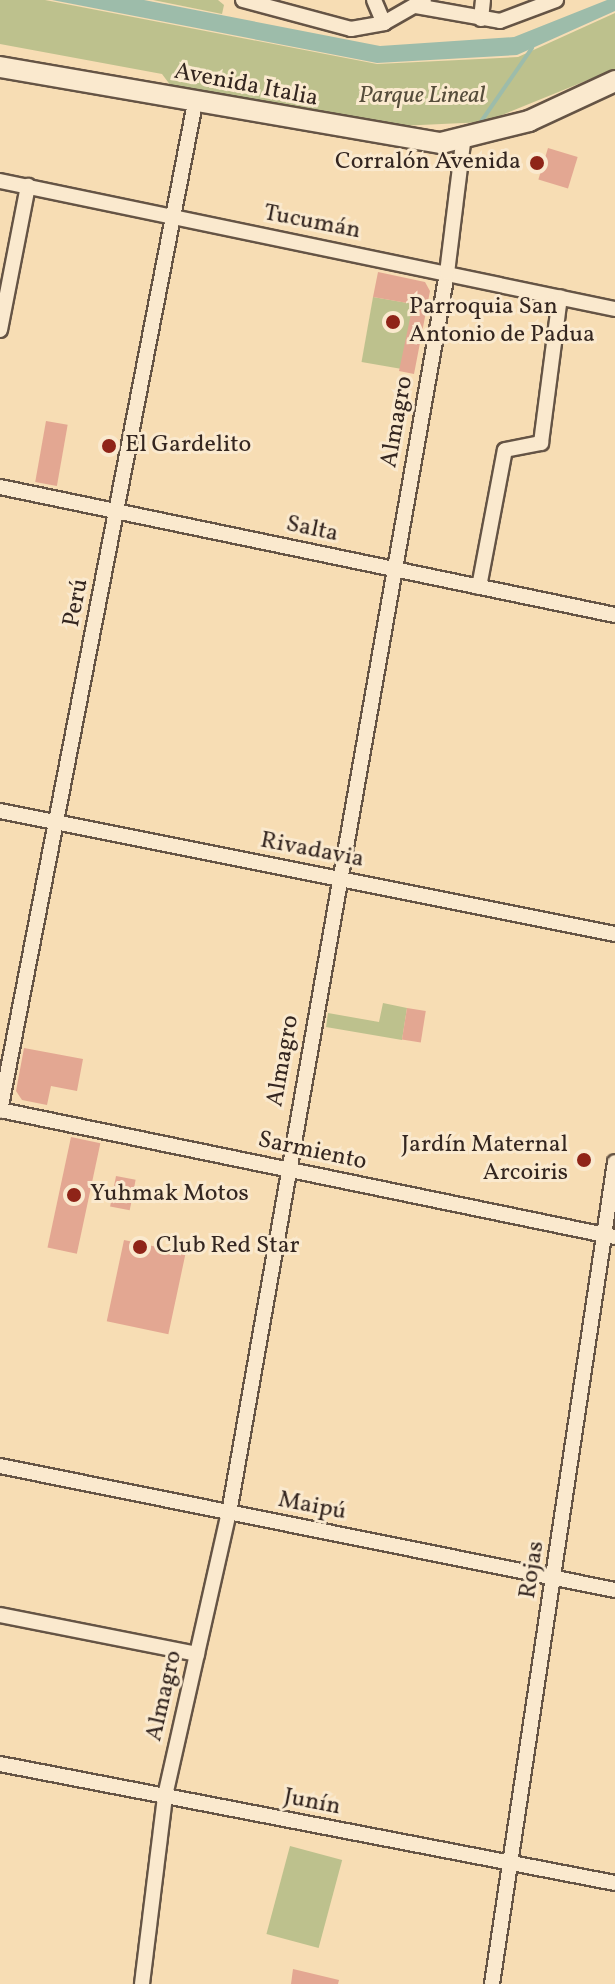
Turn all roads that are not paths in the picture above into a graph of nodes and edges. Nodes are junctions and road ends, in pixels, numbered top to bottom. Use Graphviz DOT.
graph roads {
  1 [pos="243,0"];
  2 [pos="374,0"];
  3 [pos="483,0"];
  4 [pos="556,0"];
  5 [pos="420,3"];
  6 [pos="481,19"];
  7 [pos="384,23"];
  8 [pos="0,67"];
  9 [pos="615,81"];
  10 [pos="195,103"];
  11 [pos="463,143"];
  12 [pos="0,181"];
  13 [pos="28,186"];
  14 [pos="174,218"];
  15 [pos="447,273"];
  16 [pos="560,297"];
  17 [pos="615,309"];
  18 [pos="0,330"];
  19 [pos="0,487"];
  20 [pos="117,512"];
  21 [pos="393,570"];
  22 [pos="479,587"];
  23 [pos="615,615"];
  24 [pos="0,811"];
  25 [pos="56,822"];
  26 [pos="340,879"];
  27 [pos="615,934"];
  28 [pos="0,1110"];
  29 [pos="615,1162"];
  30 [pos="288,1169"];
  31 [pos="610,1236"];
  32 [pos="0,1466"];
  33 [pos="229,1513"];
  34 [pos="555,1579"];
  35 [pos="615,1590"];
  36 [pos="0,1615"];
  37 [pos="197,1654"];
  38 [pos="0,1764"];
  39 [pos="165,1796"];
  40 [pos="511,1863"];
  41 [pos="615,1883"];
  42 [pos="142,1984"];
  43 [pos="492,1984"];
  1 -- 7 [label="street"];
  2 -- 7 [label="street"];
  3 -- 6 [label="street"];
  4 -- 6 [label="street"];
  5 -- 6 [label="street"];
  5 -- 7 [label="street"];
  8 -- 10 [label="main road, Avenida Italia"];
  9 -- 11 [label="main road, Avenida Italia"];
  10 -- 11 [label="main road, Avenida Italia"];
  10 -- 14 [label="street, Perú"];
  11 -- 15 [label="street, Almagro"];
  12 -- 13 [label="street, Tucumán"];
  13 -- 14 [label="street, Tucumán"];
  13 -- 18 [label="street"];
  14 -- 15 [label="street, Tucumán"];
  14 -- 20 [label="street, Perú"];
  15 -- 16 [label="street, Tucumán"];
  15 -- 21 [label="street, Almagro"];
  16 -- 17 [label="street, Tucumán"];
  16 -- 22 [label="street"];
  19 -- 20 [label="street, Salta"];
  20 -- 21 [label="street, Salta"];
  20 -- 25 [label="street, Perú"];
  21 -- 22 [label="street, Salta"];
  21 -- 26 [label="street, Almagro"];
  22 -- 23 [label="street, Salta"];
  24 -- 25 [label="street, Rivadavia"];
  25 -- 26 [label="street, Rivadavia"];
  25 -- 28 [label="street, Perú"];
  26 -- 27 [label="street, Rivadavia"];
  26 -- 30 [label="street, Almagro"];
  28 -- 30 [label="street, Sarmiento"];
  29 -- 31 [label="street, Rojas"];
  30 -- 31 [label="street, Sarmiento"];
  30 -- 33 [label="street, Almagro"];
  31 -- 34 [label="street, Rojas"];
  32 -- 33 [label="street, Maipú"];
  33 -- 34 [label="street, Maipú"];
  33 -- 37 [label="street, Almagro"];
  34 -- 35 [label="street, Maipú"];
  34 -- 40 [label="street, Rojas"];
  36 -- 37 [label="street"];
  37 -- 39 [label="street, Almagro"];
  38 -- 39 [label="street, Junín"];
  39 -- 40 [label="street, Junín"];
  39 -- 42 [label="street, Almagro"];
  40 -- 41 [label="street, Junín"];
  40 -- 43 [label="street, Rojas"];
}
